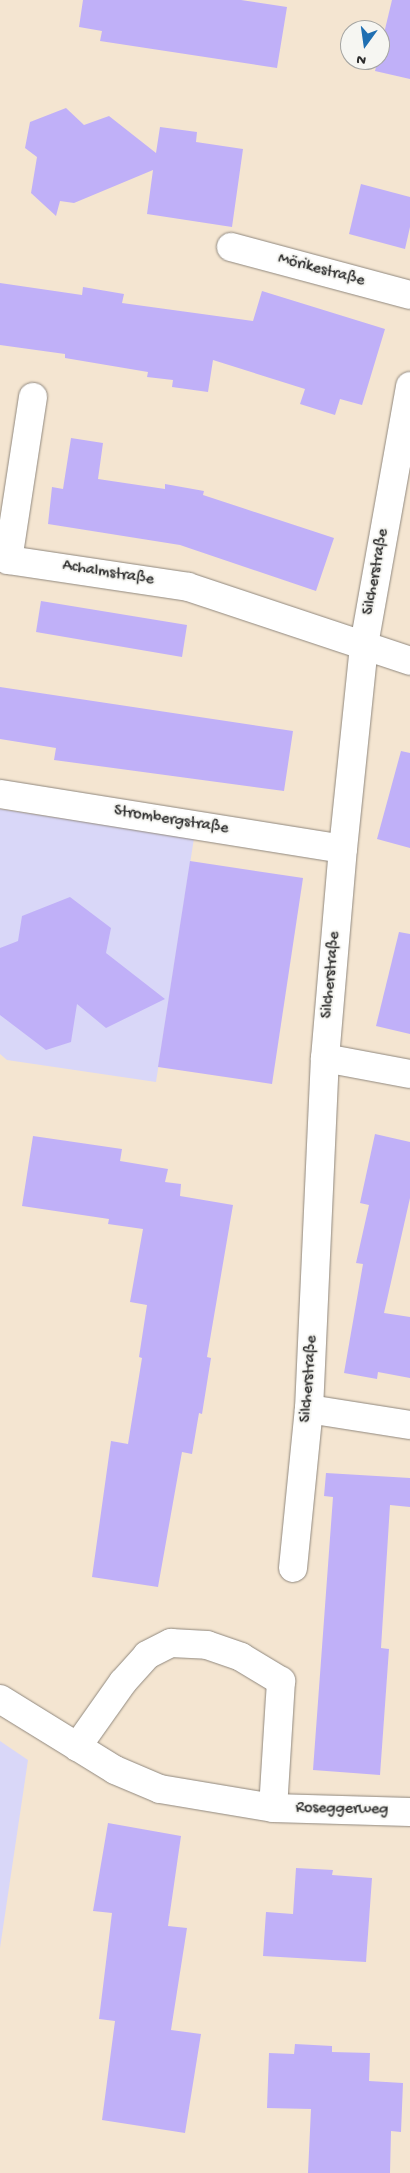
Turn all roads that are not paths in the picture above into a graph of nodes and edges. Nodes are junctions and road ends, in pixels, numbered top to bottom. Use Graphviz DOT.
graph roads {
  1 [pos="231,247"];
  2 [pos="410,295"];
  3 [pos="410,386"];
  4 [pos="32,397"];
  5 [pos="364,645"];
  6 [pos="410,661"];
  7 [pos="0,794"];
  8 [pos="343,849"];
  9 [pos="325,1058"];
  10 [pos="410,1074"];
  11 [pos="309,1409"];
  12 [pos="410,1424"];
  13 [pos="293,1568"];
  14 [pos="0,1699"];
  15 [pos="77,1747"];
  16 [pos="273,1808"];
  17 [pos="410,1812"];
  1 -- 2 [label="street, Mörikestraße"];
  3 -- 5 [label="street, Silcherstraße"];
  4 -- 5 [label="street, Achalmstraße"];
  5 -- 6 [label="street"];
  5 -- 8 [label="street, Silcherstraße"];
  7 -- 8 [label="street, Strombergstraße"];
  8 -- 9 [label="street, Silcherstraße"];
  9 -- 10 [label="street"];
  9 -- 11 [label="street, Silcherstraße"];
  11 -- 12 [label="street"];
  11 -- 13 [label="street, Silcherstraße"];
  14 -- 15 [label="street, Roseggerweg"];
  15 -- 16 [label="street, Roseggerweg"];
  15 -- 16 [label="street"];
  16 -- 17 [label="street, Roseggerweg"];
}
